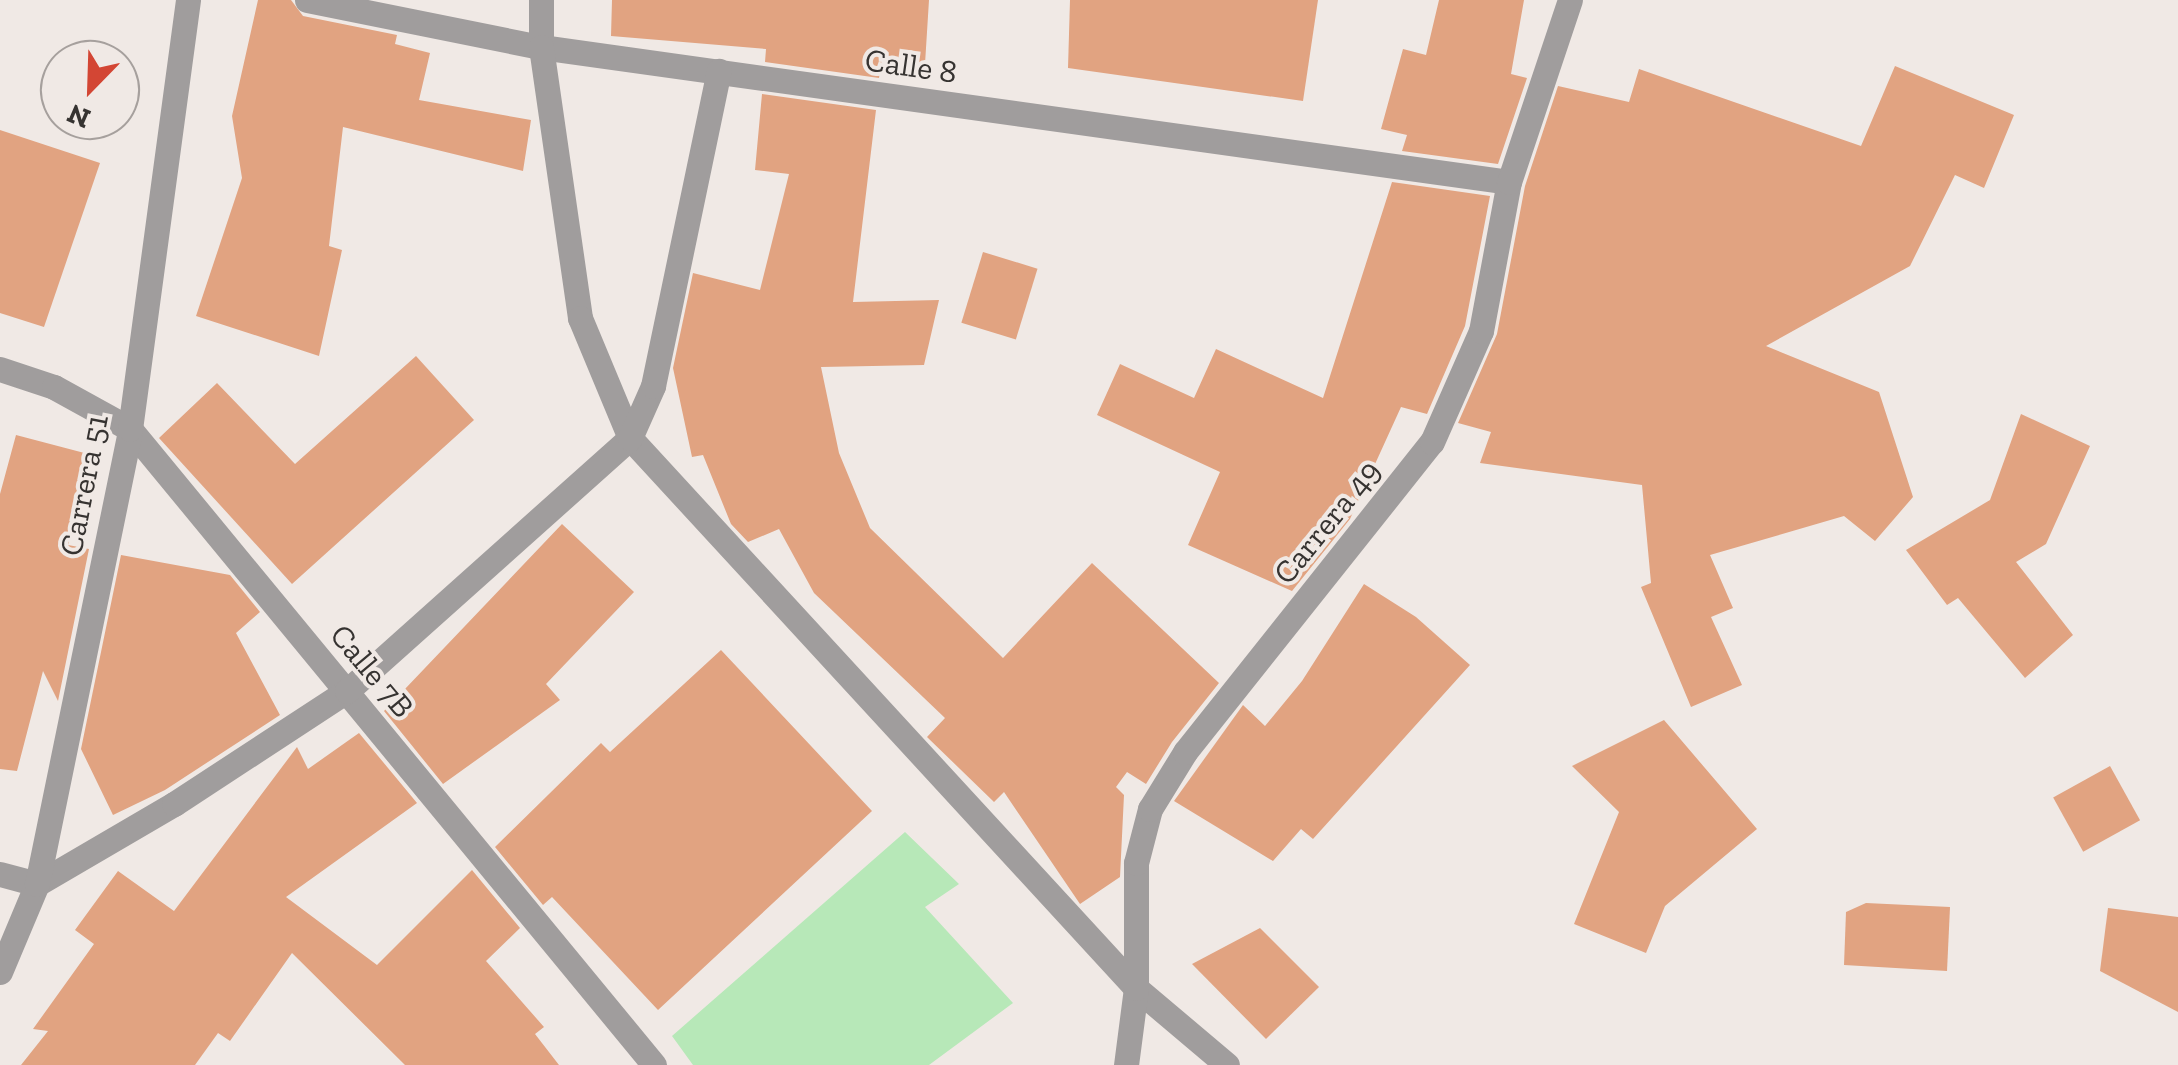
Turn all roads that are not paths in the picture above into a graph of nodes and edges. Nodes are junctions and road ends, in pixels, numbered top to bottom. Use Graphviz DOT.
graph roads {
  1 [pos="188,0"];
  2 [pos="307,0"];
  3 [pos="541,0"];
  4 [pos="1570,0"];
  5 [pos="542,47"];
  6 [pos="718,72"];
  7 [pos="1509,182"];
  8 [pos="0,369"];
  9 [pos="130,429"];
  10 [pos="630,438"];
  11 [pos="346,691"];
  12 [pos="0,874"];
  13 [pos="37,884"];
  14 [pos="0,972"];
  15 [pos="1136,988"];
  16 [pos="654,1065"];
  17 [pos="1126,1065"];
  18 [pos="1226,1065"];
  1 -- 9 [label="street, Carrera 51"];
  2 -- 5 [label="street, Calle 8"];
  3 -- 5 [label="street"];
  4 -- 7 [label="street, Carrera 49"];
  5 -- 6 [label="street, Calle 8"];
  5 -- 10 [label="street"];
  6 -- 7 [label="street, Calle 8"];
  6 -- 10 [label="street"];
  7 -- 15 [label="street, Carrera 49"];
  8 -- 9 [label="street, Calle 7B"];
  9 -- 11 [label="street, Calle 7B"];
  9 -- 13 [label="street, Carrera 51"];
  10 -- 11 [label="street"];
  10 -- 15 [label="street"];
  11 -- 13 [label="street"];
  11 -- 16 [label="street, Calle 7B"];
  12 -- 13 [label="street"];
  13 -- 14 [label="street, Carrera 51"];
  15 -- 17 [label="street, Carrera 49"];
  15 -- 18 [label="street"];
}
